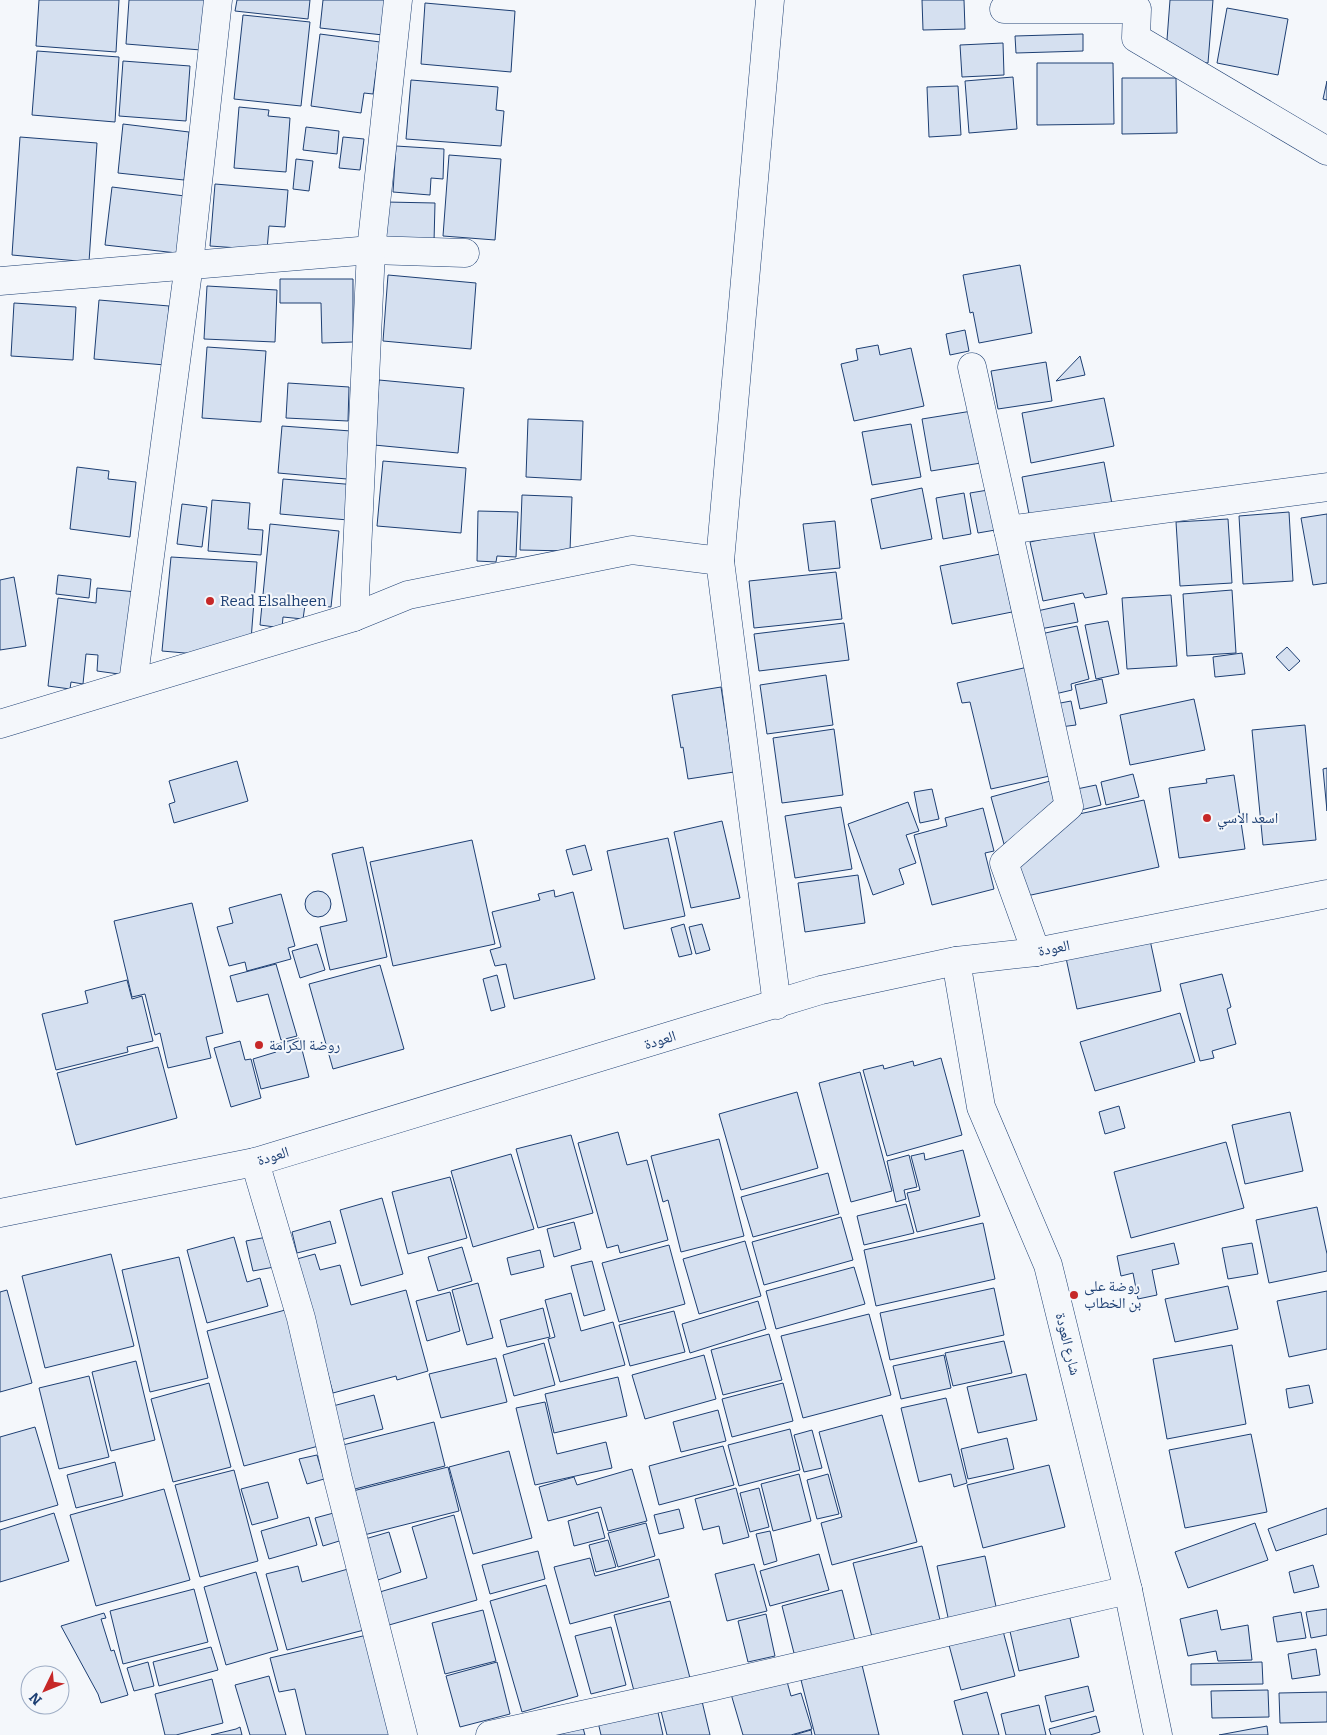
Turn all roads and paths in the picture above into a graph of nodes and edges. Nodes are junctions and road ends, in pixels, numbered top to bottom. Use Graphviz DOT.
graph roads {
  1 [pos="218,0"];
  2 [pos="398,0"];
  3 [pos="770,0"];
  4 [pos="1137,5"];
  5 [pos="1004,9"];
  6 [pos="1327,151"];
  7 [pos="371,250"];
  8 [pos="465,253"];
  9 [pos="189,264"];
  10 [pos="0,281"];
  11 [pos="972,367"];
  12 [pos="1327,487"];
  13 [pos="1008,530"];
  14 [pos="720,562"];
  15 [pos="354,617"];
  16 [pos="134,683"];
  17 [pos="0,724"];
  18 [pos="1327,894"];
  19 [pos="1036,952"];
  20 [pos="956,961"];
  21 [pos="777,1005"];
  22 [pos="255,1162"];
  23 [pos="0,1213"];
  24 [pos="1128,1590"];
  25 [pos="403,1735"];
  26 [pos="490,1735"];
  27 [pos="1158,1735"];
  1 -- 9 [label="street"];
  2 -- 7 [label="street"];
  3 -- 14 [label="street"];
  4 -- 5 [label="street"];
  4 -- 6 [label="street"];
  7 -- 8 [label="street"];
  7 -- 9 [label="street"];
  7 -- 15 [label="street"];
  9 -- 10 [label="street"];
  9 -- 16 [label="street"];
  11 -- 13 [label="street"];
  12 -- 13 [label="street"];
  13 -- 19 [label="street"];
  14 -- 15 [label="street"];
  14 -- 21 [label="street"];
  15 -- 16 [label="street"];
  16 -- 17 [label="street"];
  18 -- 19 [label="street, العودة"];
  19 -- 20 [label="street, العودة"];
  20 -- 21 [label="street, العودة"];
  20 -- 24 [label="street, شارع العودة"];
  21 -- 22 [label="street, العودة"];
  22 -- 23 [label="street, العودة"];
  22 -- 25 [label="street"];
  24 -- 26 [label="street"];
  24 -- 27 [label="street, شارع العودة"];
}
